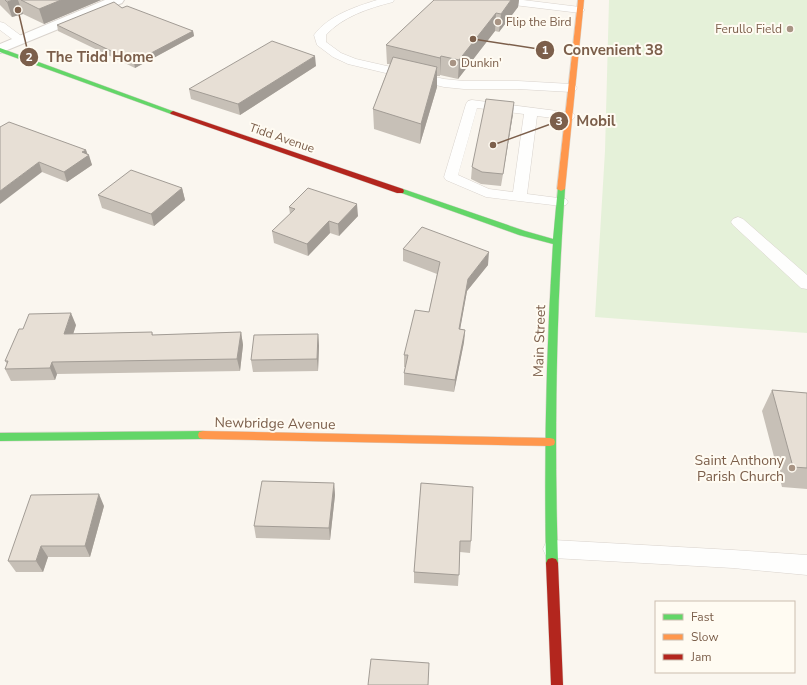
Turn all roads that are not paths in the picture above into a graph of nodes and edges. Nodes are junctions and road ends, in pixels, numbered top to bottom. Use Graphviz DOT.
graph roads {
  1 [pos="117,0"];
  2 [pos="389,0"];
  3 [pos="497,0"];
  4 [pos="580,5"];
  5 [pos="0,25"];
  6 [pos="20,40"];
  7 [pos="0,50"];
  8 [pos="571,88"];
  9 [pos="531,111"];
  10 [pos="569,116"];
  11 [pos="519,197"];
  12 [pos="561,202"];
  13 [pos="738,222"];
  14 [pos="558,243"];
  15 [pos="807,284"];
  16 [pos="0,437"];
  17 [pos="550,442"];
  18 [pos="553,548"];
  19 [pos="807,565"];
  20 [pos="557,685"];
  1 -- 6 [label="street"];
  2 -- 8 [label="lane"];
  3 -- 4 [label="lane"];
  4 -- 8 [label="street, Main Street"];
  5 -- 6 [label="lane"];
  6 -- 7 [label="street"];
  7 -- 14 [label="street, Tidd Avenue"];
  8 -- 10 [label="street, Main Street"];
  9 -- 10 [label="lane"];
  9 -- 11 [label="lane"];
  9 -- 11 [label="lane"];
  10 -- 12 [label="street, Main Street"];
  11 -- 12 [label="lane"];
  12 -- 14 [label="street, Main Street"];
  13 -- 15 [label="lane"];
  14 -- 17 [label="street, Main Street"];
  16 -- 17 [label="street, Newbridge Avenue"];
  17 -- 18 [label="street, Main Street"];
  18 -- 19 [label="lane"];
  18 -- 20 [label="street, Main Street"];
}
